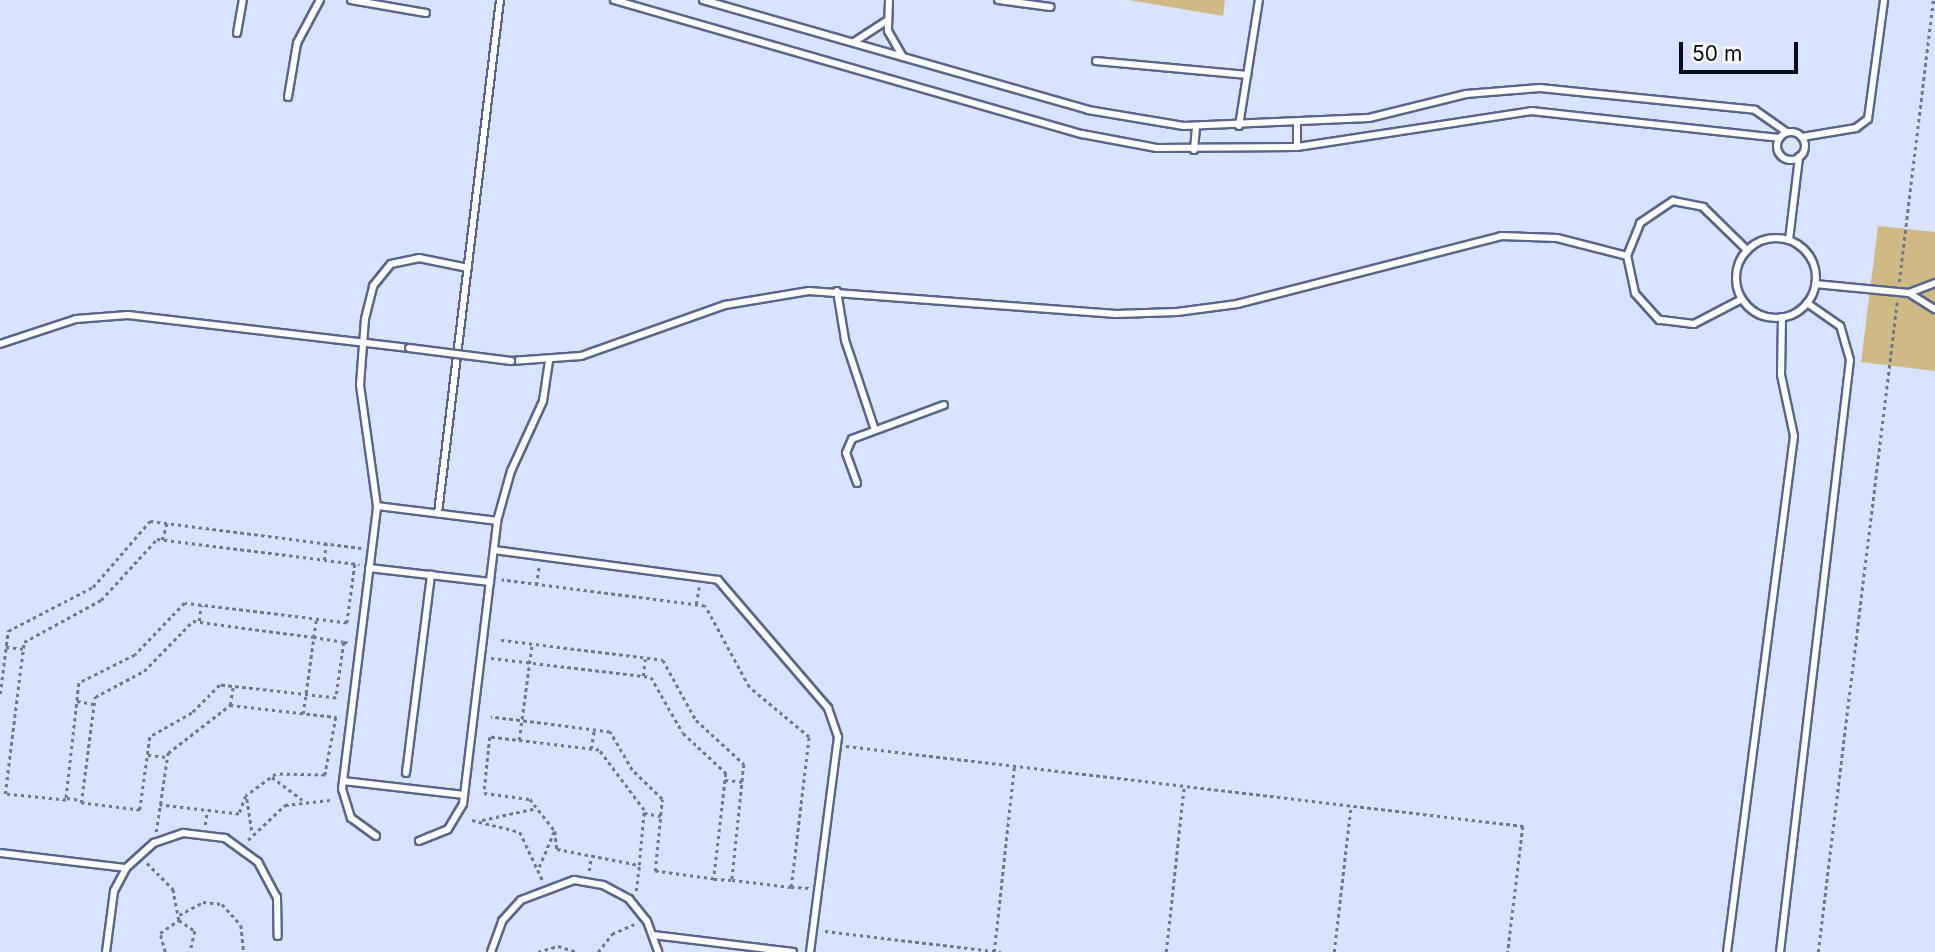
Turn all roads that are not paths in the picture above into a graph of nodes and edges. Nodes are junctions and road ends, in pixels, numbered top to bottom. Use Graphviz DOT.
graph roads {
  1 [pos="243,0"];
  2 [pos="320,0"];
  3 [pos="351,0"];
  4 [pos="500,0"];
  5 [pos="614,0"];
  6 [pos="704,0"];
  7 [pos="889,0"];
  8 [pos="998,0"];
  9 [pos="1259,0"];
  10 [pos="1884,0"];
  11 [pos="392,4"];
  12 [pos="1051,7"];
  13 [pos="426,13"];
  14 [pos="886,21"];
  15 [pos="237,33"];
  16 [pos="854,42"];
  17 [pos="903,57"];
  18 [pos="1096,61"];
  19 [pos="1247,75"];
  20 [pos="288,97"];
  21 [pos="1297,122"];
  22 [pos="1196,126"];
  23 [pos="1239,126"];
  24 [pos="1787,132"];
  25 [pos="1802,137"];
  26 [pos="1779,138"];
  27 [pos="1297,147"];
  28 [pos="1194,150"];
  29 [pos="1799,157"];
  30 [pos="1789,240"];
  31 [pos="1747,250"];
  32 [pos="1627,256"];
  33 [pos="468,268"];
  34 [pos="1935,283"];
  35 [pos="1815,284"];
  36 [pos="837,291"];
  37 [pos="1909,293"];
  38 [pos="1742,299"];
  39 [pos="1807,303"];
  40 [pos="1935,309"];
  41 [pos="1782,317"];
  42 [pos="361,342"];
  43 [pos="0,344"];
  44 [pos="549,361"];
  45 [pos="944,405"];
  46 [pos="875,430"];
  47 [pos="857,483"];
  48 [pos="377,506"];
  49 [pos="438,513"];
  50 [pos="498,521"];
  51 [pos="494,550"];
  52 [pos="369,568"];
  53 [pos="430,575"];
  54 [pos="490,581"];
  55 [pos="406,774"];
  56 [pos="343,780"];
  57 [pos="464,795"];
  58 [pos="376,835"];
  59 [pos="419,841"];
  60 [pos="0,853"];
  61 [pos="125,868"];
  62 [pos="653,935"];
  63 [pos="278,936"];
  64 [pos="106,952"];
  65 [pos="491,952"];
  66 [pos="658,952"];
  67 [pos="793,952"];
  68 [pos="810,952"];
  69 [pos="1727,952"];
  70 [pos="1780,952"];
  1 -- 15 [label="lane"];
  2 -- 20 [label="lane"];
  3 -- 11 [label="lane"];
  4 -- 33 [label="lane"];
  5 -- 28 [label="lane"];
  6 -- 16 [label="lane"];
  7 -- 14 [label="lane"];
  8 -- 12 [label="lane"];
  9 -- 19 [label="lane"];
  10 -- 25 [label="lane"];
  11 -- 13 [label="lane"];
  14 -- 16 [label="lane"];
  14 -- 17 [label="lane"];
  16 -- 17 [label="lane"];
  17 -- 22 [label="lane"];
  18 -- 19 [label="lane"];
  19 -- 23 [label="lane"];
  21 -- 23 [label="lane"];
  21 -- 24 [label="lane"];
  21 -- 27 [label="lane"];
  22 -- 23 [label="lane"];
  22 -- 28 [label="lane"];
  24 -- 25 [label="lane"];
  24 -- 26 [label="lane"];
  25 -- 29 [label="lane"];
  26 -- 27 [label="lane"];
  26 -- 29 [label="lane"];
  27 -- 28 [label="lane"];
  29 -- 30 [label="lane"];
  30 -- 31 [label="lane"];
  30 -- 35 [label="lane"];
  31 -- 32 [label="lane"];
  31 -- 38 [label="lane"];
  32 -- 36 [label="lane"];
  32 -- 38 [label="lane"];
  33 -- 42 [label="lane"];
  33 -- 49 [label="lane"];
  34 -- 37 [label="lane"];
  35 -- 37 [label="lane"];
  35 -- 39 [label="lane"];
  36 -- 44 [label="lane"];
  36 -- 46 [label="lane"];
  37 -- 40 [label="lane"];
  38 -- 41 [label="lane"];
  39 -- 41 [label="lane"];
  39 -- 70 [label="lane"];
  41 -- 69 [label="lane"];
  42 -- 43 [label="lane"];
  42 -- 44 [label="lane, bridge"];
  42 -- 48 [label="lane"];
  44 -- 50 [label="lane"];
  45 -- 46 [label="lane"];
  46 -- 47 [label="lane"];
  48 -- 49 [label="lane"];
  48 -- 52 [label="lane"];
  49 -- 50 [label="lane"];
  50 -- 51 [label="lane"];
  51 -- 54 [label="lane"];
  51 -- 68 [label="lane"];
  52 -- 53 [label="lane"];
  52 -- 56 [label="lane"];
  53 -- 54 [label="lane"];
  53 -- 55 [label="lane"];
  54 -- 57 [label="lane"];
  56 -- 57 [label="lane"];
  56 -- 58 [label="lane"];
  57 -- 59 [label="lane"];
  60 -- 61 [label="lane"];
  61 -- 63 [label="lane"];
  61 -- 64 [label="lane"];
  62 -- 65 [label="lane"];
  62 -- 66 [label="lane"];
  62 -- 67 [label="lane"];
}
